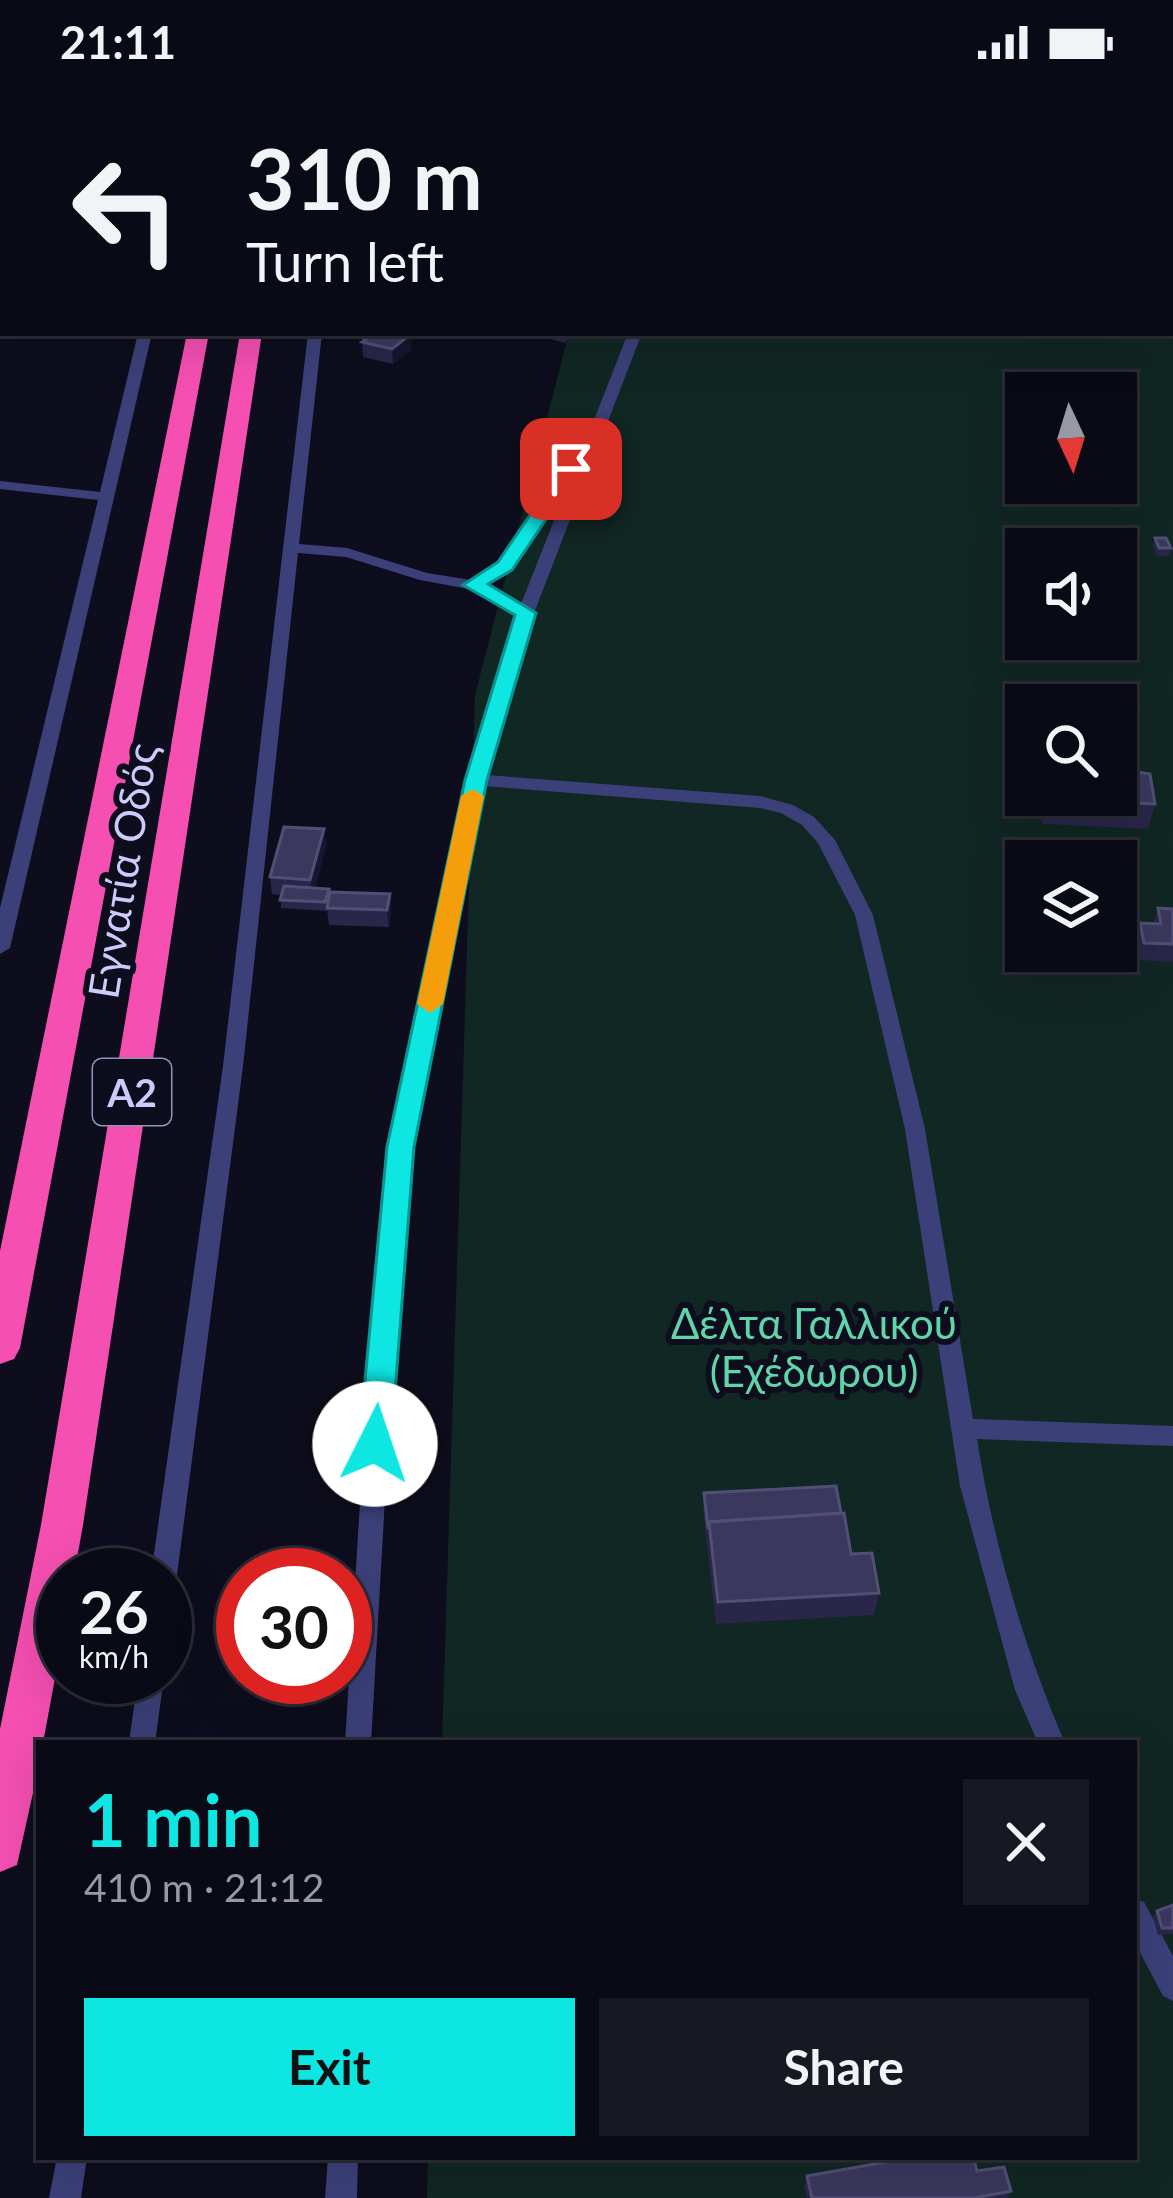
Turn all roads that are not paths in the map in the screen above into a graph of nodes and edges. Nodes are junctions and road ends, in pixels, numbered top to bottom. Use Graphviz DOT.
graph roads {
  1 [pos="145,336"];
  2 [pos="197,336"];
  3 [pos="251,336"];
  4 [pos="315,336"];
  5 [pos="633,336"];
  6 [pos="589,440"];
  7 [pos="0,485"];
  8 [pos="107,497"];
  9 [pos="292,548"];
  10 [pos="473,585"];
  11 [pos="526,613"];
  12 [pos="476,780"];
  13 [pos="0,948"];
  14 [pos="0,1348"];
  15 [pos="963,1430"];
  16 [pos="1173,1436"];
  17 [pos="168,1548"];
  18 [pos="147,1704"];
  19 [pos="142,1740"];
  20 [pos="358,1740"];
  21 [pos="1051,1740"];
  22 [pos="0,1849"];
  23 [pos="1137,1918"];
  24 [pos="1173,1986"];
  25 [pos="71,2160"];
  26 [pos="343,2160"];
  27 [pos="65,2198"];
  28 [pos="341,2198"];
  1 -- 8 [label="street"];
  2 -- 14 [label="highway, Εγνατία Οδός / Α2"];
  3 -- 22 [label="highway, Εγνατία Οδός / Α2"];
  4 -- 9 [label="street"];
  5 -- 6 [label="street"];
  6 -- 10 [label="street"];
  6 -- 11 [label="street"];
  7 -- 8 [label="street"];
  8 -- 13 [label="street"];
  9 -- 10 [label="street"];
  9 -- 17 [label="street"];
  10 -- 11 [label="street"];
  11 -- 12 [label="street"];
  12 -- 15 [label="street"];
  12 -- 20 [label="street"];
  15 -- 16 [label="street"];
  15 -- 21 [label="street"];
  18 -- 19 [label="street"];
  23 -- 24 [label="street"];
  25 -- 27 [label="street"];
  26 -- 28 [label="street"];
}
